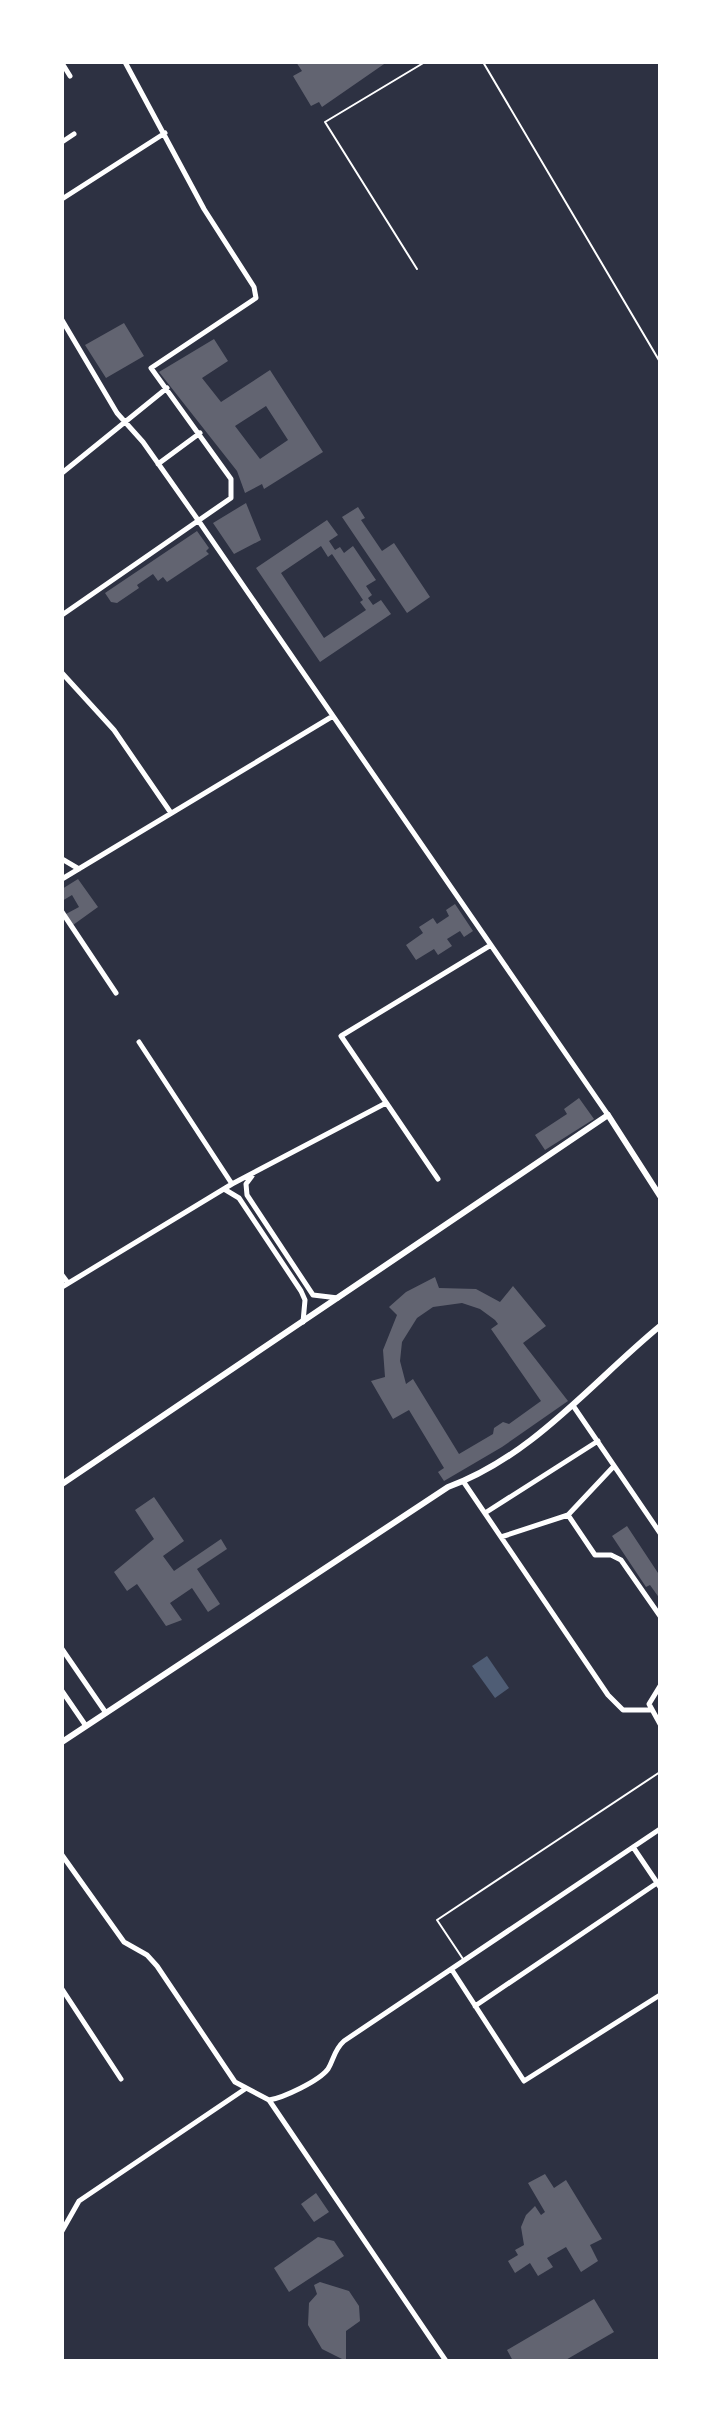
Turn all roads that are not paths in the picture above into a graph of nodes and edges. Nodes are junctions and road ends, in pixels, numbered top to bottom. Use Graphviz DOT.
graph roads {
  1 [pos="125,62"];
  2 [pos="62,63"];
  3 [pos="70,76"];
  4 [pos="165,133"];
  5 [pos="74,134"];
  6 [pos="62,142"];
  7 [pos="62,199"];
  8 [pos="62,320"];
  9 [pos="167,388"];
  10 [pos="126,423"];
  11 [pos="200,433"];
  12 [pos="158,464"];
  13 [pos="62,473"];
  14 [pos="198,520"];
  15 [pos="62,615"];
  16 [pos="62,673"];
  17 [pos="333,716"];
  18 [pos="171,813"];
  19 [pos="62,859"];
  20 [pos="80,869"];
  21 [pos="62,879"];
  22 [pos="62,912"];
  23 [pos="491,945"];
  24 [pos="116,993"];
  25 [pos="139,1042"];
  26 [pos="386,1103"];
  27 [pos="608,1115"];
  28 [pos="255,1172"];
  29 [pos="438,1179"];
  30 [pos="232,1184"];
  31 [pos="224,1189"];
  32 [pos="660,1196"];
  33 [pos="64,1281"];
  34 [pos="340,1298"];
  35 [pos="303,1323"];
  36 [pos="660,1326"];
  37 [pos="574,1407"];
  38 [pos="598,1441"];
  39 [pos="614,1466"];
  40 [pos="463,1481"];
  41 [pos="62,1484"];
  42 [pos="485,1513"];
  43 [pos="568,1515"];
  44 [pos="660,1533"];
  45 [pos="501,1537"];
  46 [pos="660,1616"];
  47 [pos="62,1649"];
  48 [pos="660,1686"];
  49 [pos="62,1691"];
  50 [pos="651,1710"];
  51 [pos="106,1713"];
  52 [pos="660,1724"];
  53 [pos="86,1726"];
  54 [pos="62,1742"];
  55 [pos="660,1772"];
  56 [pos="660,1829"];
  57 [pos="633,1847"];
  58 [pos="62,1855"];
  59 [pos="659,1885"];
  60 [pos="465,1961"];
  61 [pos="452,1970"];
  62 [pos="62,1989"];
  63 [pos="660,1995"];
  64 [pos="475,2006"];
  65 [pos="121,2079"];
  66 [pos="245,2089"];
  67 [pos="269,2100"];
  68 [pos="62,2231"];
  69 [pos="446,2361"];
  1 -- 4 [label="street"];
  2 -- 3 [label="street"];
  4 -- 7 [label="street"];
  4 -- 9 [label="street"];
  5 -- 6 [label="street"];
  8 -- 10 [label="street"];
  9 -- 10 [label="street"];
  9 -- 11 [label="street"];
  10 -- 12 [label="street"];
  10 -- 13 [label="street"];
  11 -- 12 [label="street"];
  11 -- 14 [label="street"];
  12 -- 14 [label="street"];
  14 -- 15 [label="street"];
  14 -- 17 [label="street"];
  16 -- 18 [label="street"];
  17 -- 18 [label="street"];
  17 -- 23 [label="street"];
  18 -- 20 [label="street"];
  19 -- 20 [label="street"];
  20 -- 21 [label="street"];
  22 -- 24 [label="street"];
  23 -- 26 [label="street"];
  23 -- 27 [label="street"];
  25 -- 30 [label="street"];
  26 -- 28 [label="street"];
  26 -- 29 [label="street"];
  27 -- 32 [label="street"];
  27 -- 34 [label="street"];
  28 -- 30 [label="street"];
  28 -- 34 [label="street"];
  30 -- 31 [label="street"];
  31 -- 33 [label="street"];
  31 -- 35 [label="street"];
  34 -- 35 [label="street"];
  35 -- 41 [label="street"];
  36 -- 37 [label="street"];
  37 -- 38 [label="street"];
  37 -- 40 [label="street"];
  38 -- 39 [label="street"];
  38 -- 42 [label="street"];
  39 -- 43 [label="street"];
  39 -- 44 [label="street"];
  40 -- 42 [label="street"];
  40 -- 51 [label="street"];
  42 -- 45 [label="street"];
  43 -- 45 [label="street"];
  43 -- 46 [label="street"];
  45 -- 50 [label="street"];
  47 -- 51 [label="street"];
  48 -- 50 [label="street"];
  49 -- 53 [label="street"];
  50 -- 52 [label="street"];
  51 -- 53 [label="street"];
  53 -- 54 [label="street"];
  55 -- 60 [label="lane"];
  56 -- 57 [label="street"];
  57 -- 59 [label="street"];
  57 -- 60 [label="street"];
  58 -- 66 [label="street"];
  59 -- 64 [label="street"];
  60 -- 61 [label="street"];
  61 -- 64 [label="street"];
  61 -- 67 [label="street"];
  62 -- 65 [label="street"];
  63 -- 64 [label="street"];
  66 -- 67 [label="street"];
  66 -- 68 [label="street"];
  67 -- 69 [label="street"];
}
